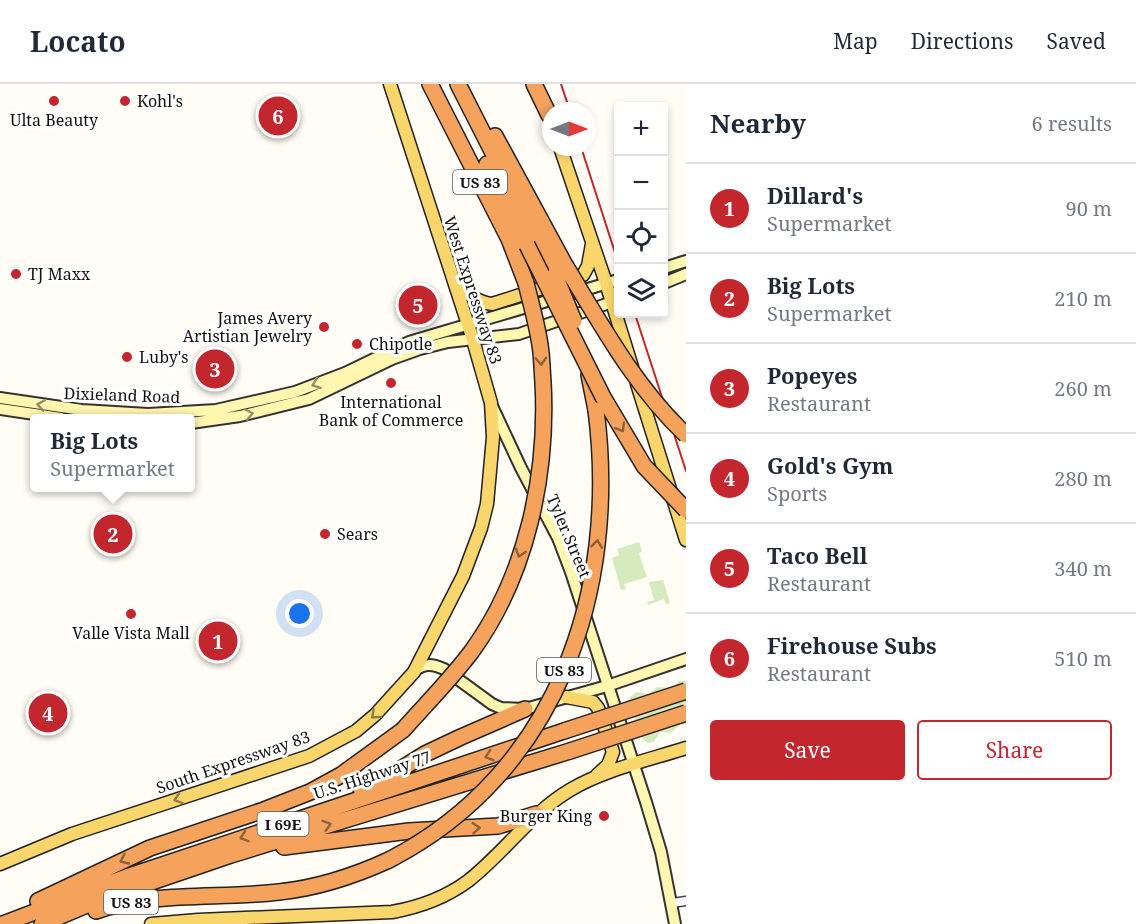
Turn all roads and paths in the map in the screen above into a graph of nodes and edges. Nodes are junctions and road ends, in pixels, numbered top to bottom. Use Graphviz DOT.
graph roads {
  1 [pos="390,84"];
  2 [pos="430,84"];
  3 [pos="446,84"];
  4 [pos="458,84"];
  5 [pos="466,84"];
  6 [pos="536,84"];
  7 [pos="543,102"];
  8 [pos="563,156"];
  9 [pos="592,243"];
  10 [pos="686,261"];
  11 [pos="668,266"];
  12 [pos="560,270"];
  13 [pos="451,274"];
  14 [pos="686,274"];
  15 [pos="612,281"];
  16 [pos="668,281"];
  17 [pos="614,301"];
  18 [pos="620,318"];
  19 [pos="468,324"];
  20 [pos="473,340"];
  21 [pos="0,398"];
  22 [pos="491,403"];
  23 [pos="0,410"];
  24 [pos="30,414"];
  25 [pos="195,422"];
  26 [pos="686,435"];
  27 [pos="686,510"];
  28 [pos="686,540"];
  29 [pos="686,659"];
  30 [pos="414,672"];
  31 [pos="607,686"];
  32 [pos="686,691"];
  33 [pos="566,698"];
  34 [pos="525,709"];
  35 [pos="686,713"];
  36 [pos="686,748"];
  37 [pos="634,765"];
  38 [pos="594,778"];
  39 [pos="536,814"];
  40 [pos="298,819"];
  41 [pos="231,855"];
  42 [pos="0,864"];
  43 [pos="686,901"];
  44 [pos="672,903"];
  45 [pos="338,919"];
  46 [pos="2,923"];
  47 [pos="42,924"];
  48 [pos="54,924"];
  49 [pos="151,924"];
  50 [pos="675,924"];
  1 -- 13 [label="main road, West Expressway 83"];
  2 -- 46 [label="highway, US 83, one-way, bridge"];
  3 -- 27 [label="highway, one-way, bridge"];
  4 -- 12 [label="highway, US 83"];
  5 -- 12 [label="highway"];
  6 -- 7 [label="highway"];
  8 -- 9 [label="main road"];
  9 -- 13 [label="main road"];
  9 -- 15 [label="main road"];
  10 -- 11 [label="main road"];
  12 -- 26 [label="highway, bridge"];
  48 -- 12 [label="highway, US 83, one-way, bridge"];
  13 -- 19 [label="main road, West Expressway 83"];
  14 -- 16 [label="main road"];
  15 -- 19 [label="main road, Dixieland Road"];
  17 -- 20 [label="main road, Dixieland Road"];
  18 -- 28 [label="main road"];
  19 -- 20 [label="main road, West Expressway 83"];
  19 -- 21 [label="main road, Dixieland Road, one-way"];
  20 -- 22 [label="main road, West Expressway 83"];
  25 -- 20 [label="main road, Dixieland Road, one-way"];
  22 -- 30 [label="main road, West Expressway 83"];
  22 -- 31 [label="main road, Tyler Street"];
  23 -- 24 [label="main road, Dixieland Road"];
  29 -- 31 [label="main road"];
  30 -- 34 [label="main road"];
  30 -- 42 [label="main road, South Expressway 83, one-way"];
  31 -- 33 [label="main road"];
  31 -- 37 [label="main road, Tyler Street"];
  32 -- 40 [label="highway, U.S. Highway 77 / I 69E, one-way, bridge"];
  33 -- 34 [label="main road"];
  33 -- 38 [label="main road"];
  34 -- 40 [label="highway"];
  41 -- 35 [label="highway, U.S. Highway 77 / I 69E, one-way, bridge"];
  36 -- 37 [label="main road"];
  37 -- 38 [label="main road"];
  37 -- 44 [label="main road, Tyler Street"];
  38 -- 39 [label="main road"];
  41 -- 39 [label="highway, one-way"];
  39 -- 45 [label="main road"];
  40 -- 46 [label="highway, U.S. Highway 77 / I 69E, one-way"];
  41 -- 47 [label="highway, U.S. Highway 77 / I 69E"];
  43 -- 44 [label="street"];
  44 -- 50 [label="main road, Tyler Street"];
  45 -- 49 [label="main road"];
}
